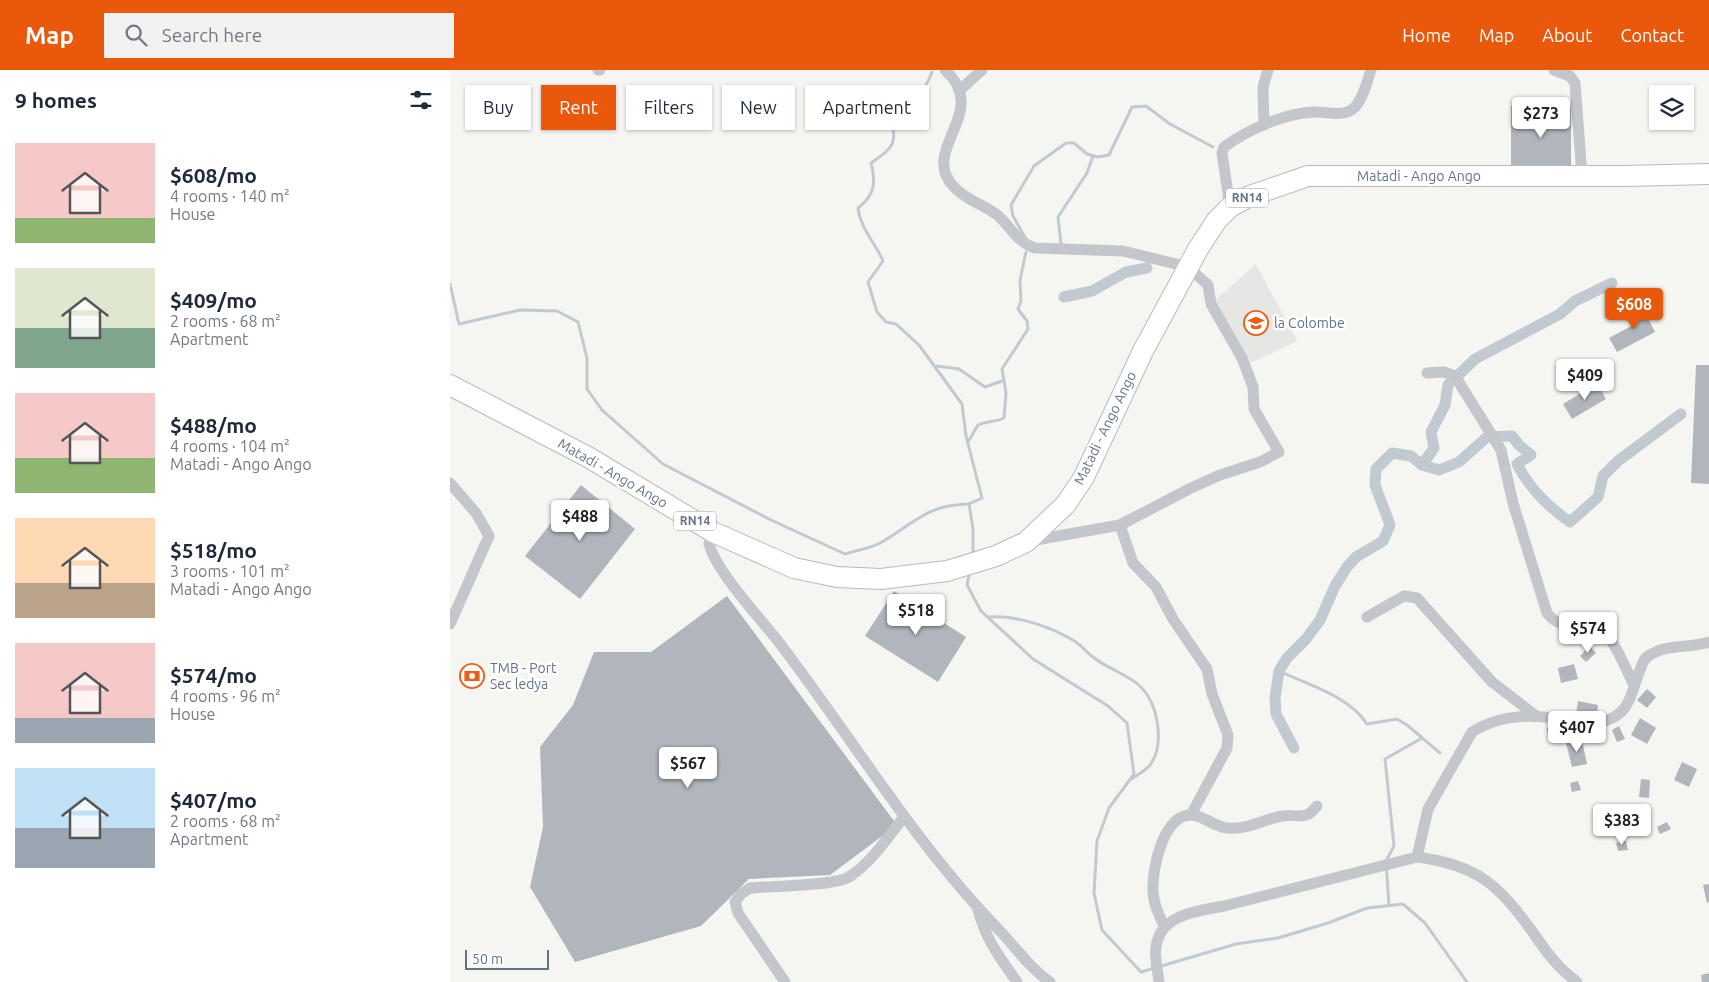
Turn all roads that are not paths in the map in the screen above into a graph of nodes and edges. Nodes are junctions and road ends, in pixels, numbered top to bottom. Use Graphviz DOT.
graph roads {
  1 [pos="945,70"];
  2 [pos="982,70"];
  3 [pos="1268,70"];
  4 [pos="1371,70"];
  5 [pos="1554,70"];
  6 [pos="960,90"];
  7 [pos="1264,125"];
  8 [pos="1709,174"];
  9 [pos="1582,176"];
  10 [pos="1230,207"];
  11 [pos="1188,267"];
  12 [pos="1428,373"];
  13 [pos="452,389"];
  14 [pos="450,483"];
  15 [pos="1120,525"];
  16 [pos="713,532"];
  17 [pos="1026,542"];
  18 [pos="1367,617"];
  19 [pos="450,624"];
  20 [pos="1709,642"];
  21 [pos="1634,685"];
  22 [pos="1534,715"];
  23 [pos="1318,806"];
  24 [pos="1191,815"];
  25 [pos="904,817"];
  26 [pos="1417,857"];
  27 [pos="977,908"];
  28 [pos="1164,926"];
  29 [pos="1159,978"];
  30 [pos="785,982"];
  31 [pos="1017,982"];
  32 [pos="1050,982"];
  33 [pos="1577,982"];
  1 -- 6 [label="street"];
  2 -- 6 [label="street"];
  3 -- 7 [label="street"];
  4 -- 7 [label="street"];
  5 -- 9 [label="street"];
  6 -- 11 [label="street"];
  7 -- 10 [label="street"];
  8 -- 9 [label="highway, Matadi - Ango Ango / RN14"];
  9 -- 10 [label="highway, Matadi - Ango Ango / RN14"];
  10 -- 11 [label="highway, Matadi - Ango Ango / RN14"];
  11 -- 15 [label="street"];
  11 -- 17 [label="highway, Matadi - Ango Ango / RN14"];
  12 -- 21 [label="street"];
  13 -- 16 [label="highway, Matadi - Ango Ango / RN14"];
  14 -- 19 [label="street"];
  15 -- 17 [label="street"];
  15 -- 24 [label="street"];
  16 -- 17 [label="highway, Matadi - Ango Ango / RN14"];
  16 -- 25 [label="street"];
  18 -- 22 [label="street"];
  20 -- 21 [label="street"];
  21 -- 22 [label="street"];
  22 -- 26 [label="street"];
  23 -- 24 [label="street"];
  24 -- 28 [label="street"];
  25 -- 27 [label="street"];
  25 -- 30 [label="street"];
  26 -- 28 [label="street"];
  26 -- 33 [label="street"];
  27 -- 31 [label="street"];
  27 -- 32 [label="street"];
  28 -- 29 [label="street"];
}
